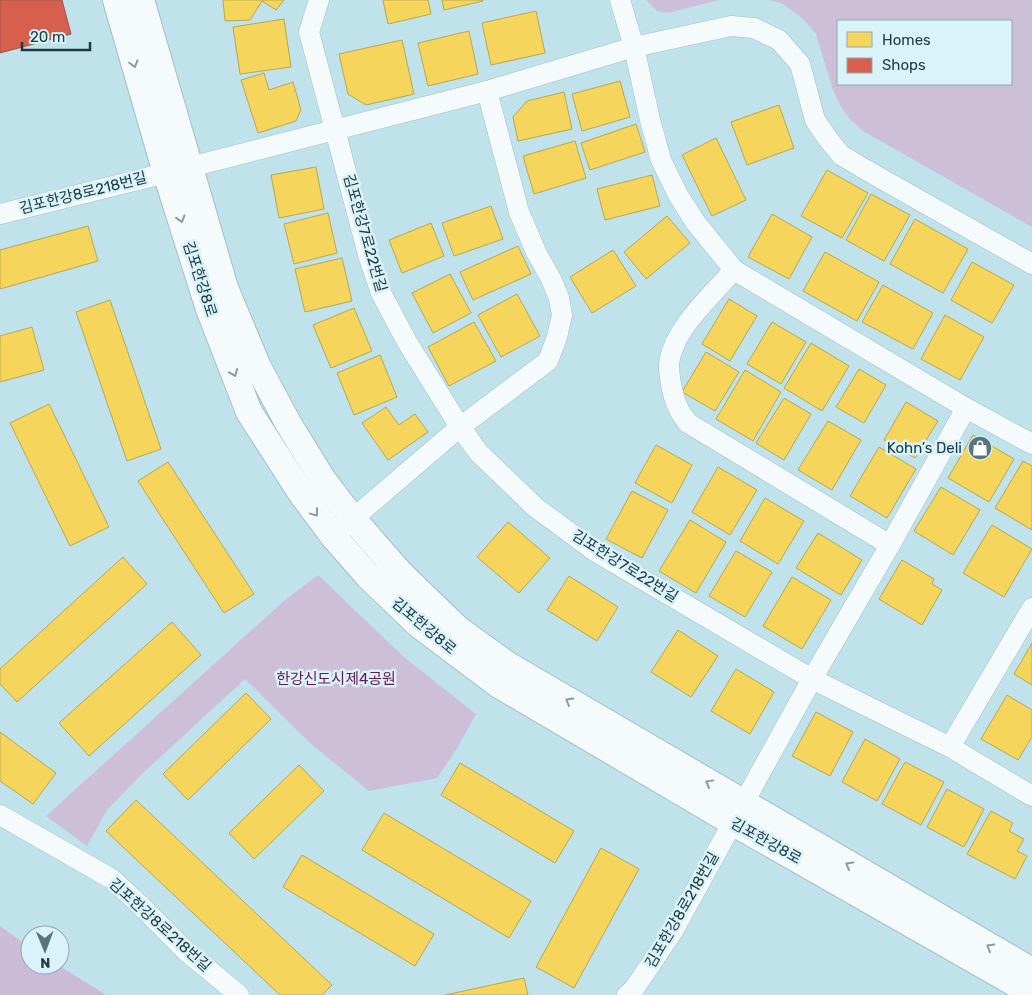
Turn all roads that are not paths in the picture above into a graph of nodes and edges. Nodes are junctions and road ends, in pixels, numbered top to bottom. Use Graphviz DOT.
graph roads {
  1 [pos="116,0"];
  2 [pos="142,0"];
  3 [pos="319,0"];
  4 [pos="620,0"];
  5 [pos="634,47"];
  6 [pos="487,92"];
  7 [pos="336,130"];
  8 [pos="178,170"];
  9 [pos="0,214"];
  10 [pos="1032,264"];
  11 [pos="734,270"];
  12 [pos="966,408"];
  13 [pos="460,427"];
  14 [pos="1032,444"];
  15 [pos="352,519"];
  16 [pos="333,536"];
  17 [pos="890,545"];
  18 [pos="1032,608"];
  19 [pos="812,678"];
  20 [pos="950,747"];
  21 [pos="1032,796"];
  22 [pos="738,812"];
  23 [pos="0,815"];
  24 [pos="1032,972"];
  25 [pos="1032,993"];
  26 [pos="239,995"];
  27 [pos="626,995"];
  1 -- 8 [label="street, 김포한강8로, one-way"];
  2 -- 8 [label="street, 김포한강8로"];
  3 -- 7 [label="street, 김포한강7로22번길"];
  4 -- 5 [label="street"];
  5 -- 6 [label="street, 김포한강8로218번길"];
  5 -- 10 [label="street, 김포한강8로218번길"];
  5 -- 11 [label="street"];
  6 -- 7 [label="street, 김포한강8로218번길"];
  6 -- 13 [label="street"];
  7 -- 8 [label="street, 김포한강8로218번길"];
  7 -- 13 [label="street, 김포한강7로22번길"];
  8 -- 9 [label="street, 김포한강8로218번길"];
  8 -- 15 [label="street, 김포한강8로"];
  8 -- 16 [label="street, 김포한강8로, one-way"];
  11 -- 12 [label="street"];
  11 -- 17 [label="street"];
  12 -- 14 [label="street"];
  12 -- 17 [label="street, 김포한강8로218번길"];
  13 -- 15 [label="street"];
  13 -- 19 [label="street, 김포한강7로22번길"];
  15 -- 16 [label="street"];
  22 -- 15 [label="street, 김포한강8로, one-way"];
  16 -- 22 [label="street, 김포한강8로"];
  17 -- 19 [label="street, 김포한강8로218번길"];
  18 -- 20 [label="street"];
  19 -- 20 [label="street, 김포한강7로22번길"];
  19 -- 22 [label="street, 김포한강8로218번길"];
  20 -- 21 [label="street, 김포한강7로22번길"];
  24 -- 22 [label="street, 김포한강8로, one-way"];
  22 -- 25 [label="street, 김포한강8로"];
  22 -- 27 [label="street, 김포한강8로218번길"];
  23 -- 26 [label="street, 김포한강8로218번길"];
}
